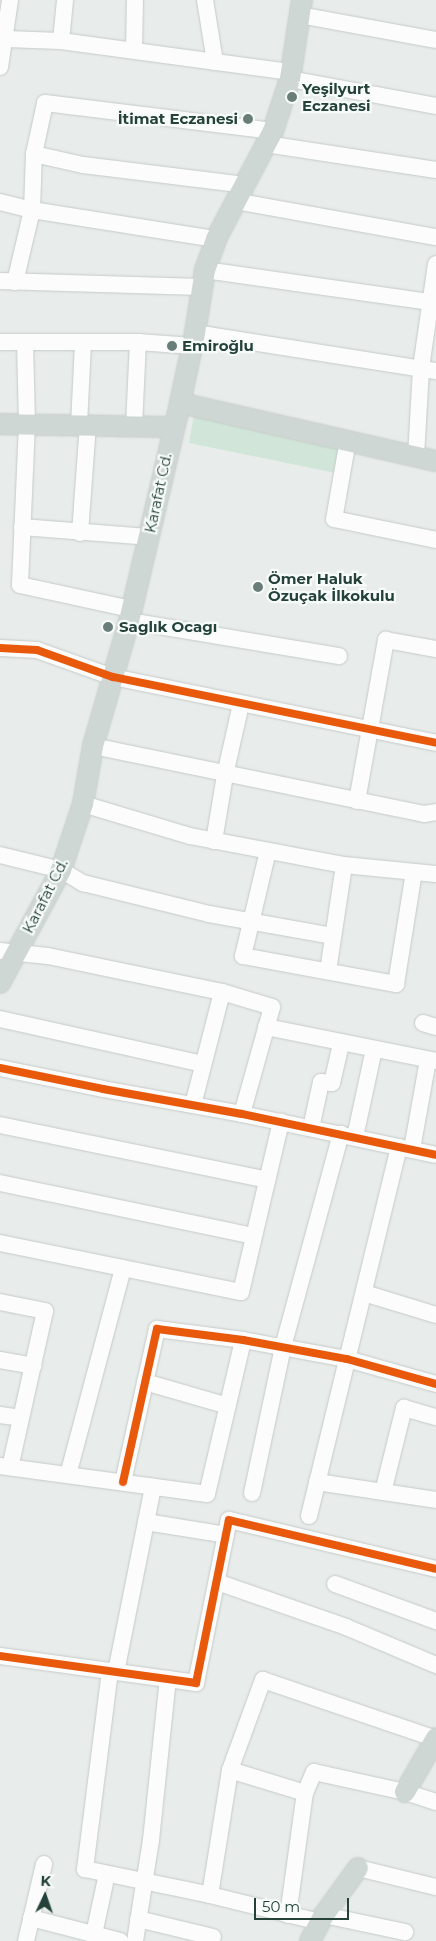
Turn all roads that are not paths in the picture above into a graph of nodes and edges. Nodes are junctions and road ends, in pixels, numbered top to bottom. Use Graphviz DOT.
graph roads {
  1 [pos="10,0"];
  2 [pos="65,0"];
  3 [pos="135,0"];
  4 [pos="205,0"];
  5 [pos="301,8"];
  6 [pos="6,39"];
  7 [pos="436,40"];
  8 [pos="61,41"];
  9 [pos="134,50"];
  10 [pos="215,62"];
  11 [pos="0,67"];
  12 [pos="291,76"];
  13 [pos="436,106"];
  14 [pos="270,138"];
  15 [pos="34,154"];
  16 [pos="436,170"];
  17 [pos="240,193"];
  18 [pos="0,202"];
  19 [pos="32,210"];
  20 [pos="436,237"];
  21 [pos="216,239"];
  22 [pos="436,264"];
  23 [pos="203,278"];
  24 [pos="8,282"];
  25 [pos="433,302"];
  26 [pos="194,340"];
  27 [pos="0,342"];
  28 [pos="25,342"];
  29 [pos="83,342"];
  30 [pos="138,342"];
  31 [pos="428,369"];
  32 [pos="180,403"];
  33 [pos="0,424"];
  34 [pos="27,424"];
  35 [pos="84,425"];
  36 [pos="134,426"];
  37 [pos="172,428"];
  38 [pos="348,440"];
  39 [pos="416,456"];
  40 [pos="436,461"];
  41 [pos="22,528"];
  42 [pos="80,533"];
  43 [pos="148,538"];
  44 [pos="436,540"];
  45 [pos="130,615"];
  46 [pos="0,648"];
  47 [pos="436,648"];
  48 [pos="339,656"];
  49 [pos="113,677"];
  50 [pos="241,704"];
  51 [pos="370,731"];
  52 [pos="436,743"];
  53 [pos="93,746"];
  54 [pos="225,775"];
  55 [pos="357,801"];
  56 [pos="83,804"];
  57 [pos="436,812"];
  58 [pos="214,841"];
  59 [pos="268,851"];
  60 [pos="0,855"];
  61 [pos="344,865"];
  62 [pos="61,870"];
  63 [pos="414,872"];
  64 [pos="436,874"];
  65 [pos="250,921"];
  66 [pos="332,936"];
  67 [pos="8,951"];
  68 [pos="328,971"];
  69 [pos="0,983"];
  70 [pos="222,992"];
  71 [pos="0,1019"];
  72 [pos="266,1027"];
  73 [pos="340,1048"];
  74 [pos="374,1049"];
  75 [pos="432,1061"];
  76 [pos="203,1064"];
  77 [pos="0,1068"];
  78 [pos="193,1105"];
  79 [pos="242,1114"];
  80 [pos="281,1122"];
  81 [pos="0,1124"];
  82 [pos="312,1128"];
  83 [pos="348,1136"];
  84 [pos="406,1148"];
  85 [pos="436,1155"];
  86 [pos="267,1180"];
  87 [pos="0,1183"];
  88 [pos="254,1236"];
  89 [pos="0,1243"];
  90 [pos="123,1268"];
  91 [pos="364,1293"];
  92 [pos="0,1302"];
  93 [pos="436,1315"];
  94 [pos="243,1340"];
  95 [pos="283,1348"];
  96 [pos="347,1359"];
  97 [pos="0,1360"];
  98 [pos="33,1366"];
  99 [pos="145,1382"];
  100 [pos="436,1384"];
  101 [pos="228,1406"];
  102 [pos="0,1415"];
  103 [pos="436,1417"];
  104 [pos="21,1418"];
  105 [pos="5,1466"];
  106 [pos="68,1474"];
  107 [pos="123,1482"];
  108 [pos="317,1482"];
  109 [pos="153,1487"];
  110 [pos="383,1492"];
  111 [pos="252,1493"];
  112 [pos="436,1500"];
  113 [pos="309,1516"];
  114 [pos="146,1522"];
  115 [pos="226,1535"];
  116 [pos="436,1568"];
  117 [pos="217,1582"];
  118 [pos="335,1584"];
  119 [pos="436,1621"];
  120 [pos="0,1656"];
  121 [pos="436,1665"];
  122 [pos="113,1671"];
  123 [pos="168,1679"];
  124 [pos="436,1739"];
  125 [pos="230,1770"];
  126 [pos="405,1792"];
  127 [pos="305,1793"];
  128 [pos="436,1802"];
  129 [pos="44,1864"];
  130 [pos="358,1868"];
  131 [pos="107,1874"];
  132 [pos="144,1882"];
  133 [pos="436,1887"];
  134 [pos="210,1895"];
  135 [pos="288,1915"];
  136 [pos="31,1918"];
  137 [pos="138,1919"];
  138 [pos="322,1919"];
  139 [pos="405,1932"];
  140 [pos="94,1934"];
  141 [pos="213,1936"];
  142 [pos="26,1941"];
  143 [pos="120,1941"];
  144 [pos="134,1941"];
  145 [pos="310,1941"];
  1 -- 6 [label="street"];
  2 -- 8 [label="street"];
  3 -- 9 [label="street"];
  4 -- 10 [label="street"];
  5 -- 7 [label="street"];
  5 -- 12 [label="main road, Karafat Cd."];
  6 -- 8 [label="street"];
  6 -- 11 [label="street"];
  8 -- 9 [label="street"];
  9 -- 10 [label="street"];
  10 -- 12 [label="street"];
  12 -- 13 [label="street"];
  12 -- 14 [label="main road, Karafat Cd."];
  14 -- 15 [label="street"];
  14 -- 16 [label="street"];
  14 -- 17 [label="main road, Karafat Cd."];
  15 -- 17 [label="street"];
  15 -- 19 [label="street"];
  17 -- 20 [label="street"];
  17 -- 21 [label="main road, Karafat Cd."];
  18 -- 19 [label="street"];
  19 -- 21 [label="street"];
  19 -- 24 [label="street"];
  21 -- 23 [label="main road, Karafat Cd."];
  22 -- 25 [label="street"];
  23 -- 24 [label="street"];
  23 -- 25 [label="street"];
  23 -- 26 [label="main road, Karafat Cd."];
  25 -- 31 [label="street"];
  26 -- 30 [label="street"];
  26 -- 31 [label="street"];
  26 -- 32 [label="main road, Karafat Cd."];
  27 -- 28 [label="street"];
  28 -- 29 [label="street"];
  28 -- 34 [label="street"];
  29 -- 30 [label="street"];
  29 -- 35 [label="street"];
  30 -- 36 [label="street"];
  31 -- 39 [label="street"];
  32 -- 37 [label="main road, Karafat Cd."];
  32 -- 38 [label="main road"];
  33 -- 34 [label="main road"];
  34 -- 35 [label="main road"];
  34 -- 41 [label="street"];
  35 -- 36 [label="main road"];
  35 -- 42 [label="street"];
  36 -- 37 [label="main road"];
  37 -- 43 [label="main road, Karafat Cd."];
  38 -- 39 [label="main road"];
  38 -- 44 [label="street"];
  39 -- 40 [label="main road"];
  41 -- 42 [label="street"];
  41 -- 45 [label="street"];
  42 -- 43 [label="street"];
  43 -- 45 [label="main road, Karafat Cd."];
  45 -- 48 [label="street"];
  45 -- 49 [label="main road, Karafat Cd."];
  46 -- 49 [label="street"];
  47 -- 51 [label="street"];
  49 -- 50 [label="street"];
  49 -- 53 [label="main road, Karafat Cd."];
  50 -- 51 [label="street"];
  50 -- 54 [label="street"];
  51 -- 52 [label="street"];
  51 -- 55 [label="street"];
  53 -- 54 [label="street"];
  53 -- 56 [label="main road, Karafat Cd."];
  54 -- 55 [label="street"];
  54 -- 58 [label="street"];
  55 -- 57 [label="street"];
  56 -- 58 [label="street"];
  56 -- 62 [label="main road, Karafat Cd."];
  58 -- 59 [label="street"];
  59 -- 61 [label="street"];
  59 -- 65 [label="street"];
  60 -- 62 [label="street"];
  61 -- 63 [label="street"];
  61 -- 66 [label="street"];
  62 -- 65 [label="street"];
  62 -- 67 [label="main road, Karafat Cd."];
  63 -- 64 [label="street"];
  63 -- 68 [label="street"];
  65 -- 66 [label="street"];
  65 -- 68 [label="street"];
  66 -- 68 [label="street"];
  67 -- 69 [label="main road, Karafat Cd."];
  67 -- 70 [label="street"];
  70 -- 72 [label="street"];
  70 -- 76 [label="street"];
  71 -- 76 [label="street"];
  72 -- 74 [label="street"];
  72 -- 79 [label="street"];
  73 -- 82 [label="street"];
  74 -- 75 [label="street"];
  74 -- 83 [label="street"];
  75 -- 84 [label="street"];
  76 -- 78 [label="street"];
  77 -- 78 [label="street"];
  78 -- 79 [label="street"];
  79 -- 80 [label="street"];
  80 -- 82 [label="street"];
  80 -- 86 [label="street"];
  81 -- 86 [label="street"];
  82 -- 83 [label="street"];
  83 -- 84 [label="street"];
  83 -- 95 [label="street"];
  84 -- 85 [label="street"];
  84 -- 91 [label="street"];
  86 -- 88 [label="street"];
  87 -- 88 [label="street"];
  88 -- 90 [label="street"];
  89 -- 90 [label="street"];
  90 -- 106 [label="street"];
  91 -- 93 [label="street"];
  91 -- 96 [label="street"];
  92 -- 98 [label="street"];
  94 -- 95 [label="street"];
  94 -- 99 [label="street"];
  94 -- 101 [label="street"];
  95 -- 96 [label="street"];
  95 -- 111 [label="street"];
  96 -- 100 [label="street"];
  96 -- 108 [label="street"];
  97 -- 98 [label="street"];
  98 -- 104 [label="street"];
  99 -- 101 [label="street"];
  99 -- 107 [label="street"];
  101 -- 109 [label="street"];
  102 -- 104 [label="street"];
  103 -- 110 [label="street"];
  104 -- 105 [label="street"];
  105 -- 106 [label="street"];
  106 -- 107 [label="street"];
  107 -- 109 [label="street"];
  108 -- 110 [label="street"];
  108 -- 113 [label="street"];
  109 -- 114 [label="street"];
  110 -- 112 [label="street"];
  114 -- 115 [label="street"];
  114 -- 122 [label="street"];
  115 -- 116 [label="street"];
  115 -- 117 [label="street"];
  117 -- 121 [label="street"];
  117 -- 123 [label="street"];
  118 -- 119 [label="street"];
  120 -- 122 [label="street"];
  122 -- 123 [label="street"];
  122 -- 131 [label="street"];
  123 -- 132 [label="street"];
  124 -- 125 [label="street"];
  124 -- 126 [label="main road"];
  125 -- 127 [label="street"];
  125 -- 134 [label="street"];
  126 -- 127 [label="street"];
  126 -- 128 [label="street"];
  127 -- 135 [label="street"];
  129 -- 136 [label="street"];
  130 -- 133 [label="street"];
  130 -- 138 [label="main road"];
  131 -- 132 [label="street"];
  131 -- 140 [label="street"];
  132 -- 134 [label="street"];
  132 -- 137 [label="street"];
  134 -- 135 [label="street"];
  135 -- 138 [label="street"];
  136 -- 140 [label="street"];
  136 -- 142 [label="street"];
  137 -- 141 [label="street"];
  137 -- 144 [label="street"];
  138 -- 139 [label="street"];
  138 -- 145 [label="main road"];
  140 -- 143 [label="street"];
}
